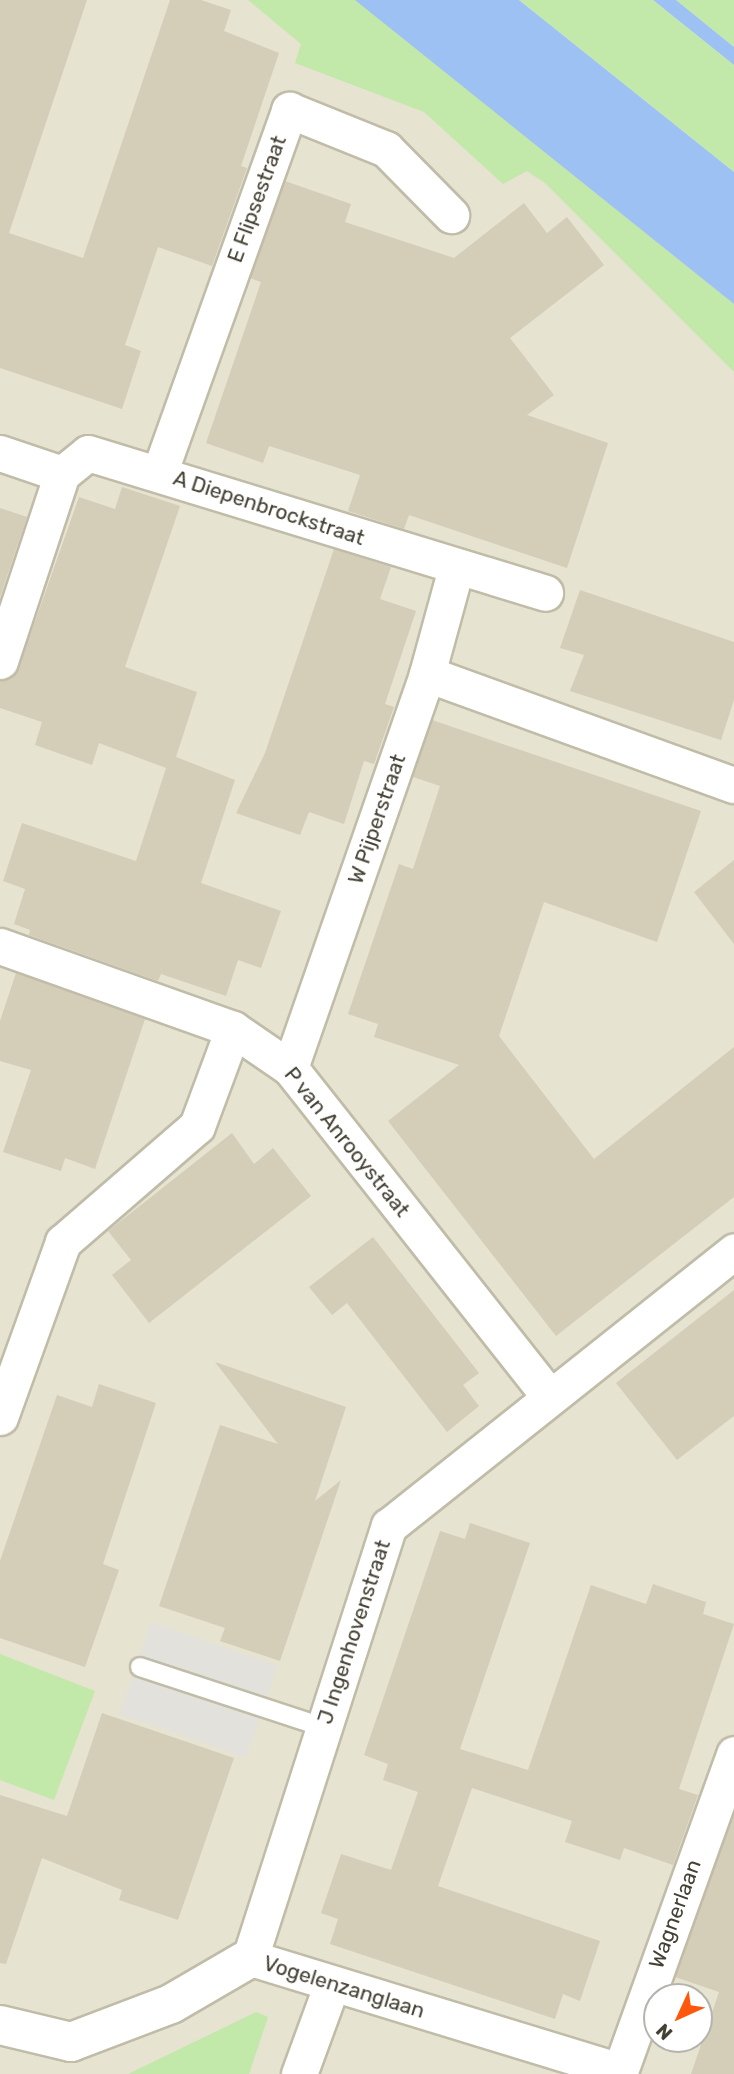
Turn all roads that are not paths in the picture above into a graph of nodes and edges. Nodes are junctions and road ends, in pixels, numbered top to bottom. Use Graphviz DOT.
graph roads {
  1 [pos="452,215"];
  2 [pos="0,453"];
  3 [pos="62,474"];
  4 [pos="159,474"];
  5 [pos="456,568"];
  6 [pos="545,593"];
  7 [pos="0,661"];
  8 [pos="427,674"];
  9 [pos="734,785"];
  10 [pos="0,946"];
  11 [pos="233,1029"];
  12 [pos="290,1068"];
  13 [pos="734,1252"];
  14 [pos="550,1397"];
  15 [pos="0,1417"];
  16 [pos="140,1667"];
  17 [pos="322,1727"];
  18 [pos="734,1754"];
  19 [pos="250,1958"];
  20 [pos="332,1984"];
  21 [pos="0,2025"];
  22 [pos="618,2072"];
  23 [pos="299,2074"];
  1 -- 4 [label="street, E Flipsestraat"];
  2 -- 3 [label="street"];
  3 -- 4 [label="street, A Diepenbrockstraat"];
  3 -- 7 [label="street"];
  4 -- 5 [label="street, A Diepenbrockstraat"];
  5 -- 6 [label="street, A Diepenbrockstraat"];
  5 -- 8 [label="street, W Pijperstraat"];
  8 -- 9 [label="street"];
  8 -- 12 [label="street, W Pijperstraat"];
  10 -- 11 [label="street, P van Anrooystraat"];
  11 -- 12 [label="street, P van Anrooystraat"];
  11 -- 15 [label="street"];
  12 -- 14 [label="street, P van Anrooystraat"];
  13 -- 14 [label="street, J Ingenhovenstraat"];
  14 -- 17 [label="street, J Ingenhovenstraat"];
  16 -- 17 [label="lane"];
  17 -- 19 [label="street, J Ingenhovenstraat"];
  18 -- 22 [label="street, Wagnerlaan"];
  19 -- 20 [label="street, Vogelenzanglaan"];
  19 -- 21 [label="street, Vogelenzanglaan"];
  20 -- 22 [label="street, Vogelenzanglaan"];
  20 -- 23 [label="street"];
}
